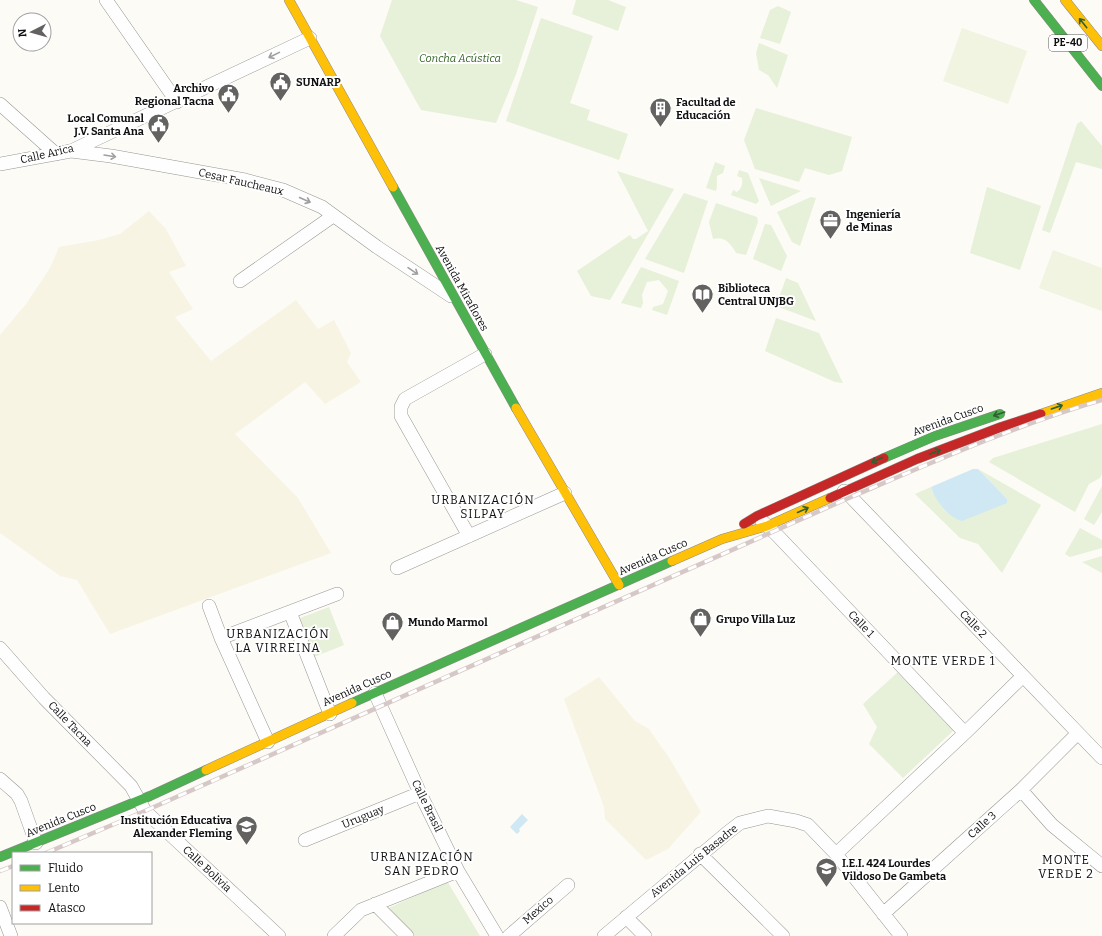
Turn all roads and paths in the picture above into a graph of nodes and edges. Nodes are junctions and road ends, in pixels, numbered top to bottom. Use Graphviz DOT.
graph roads {
  1 [pos="106,0"];
  2 [pos="289,0"];
  3 [pos="1034,0"];
  4 [pos="1065,0"];
  5 [pos="310,38"];
  6 [pos="1102,46"];
  7 [pos="1082,60"];
  8 [pos="1102,81"];
  9 [pos="1102,86"];
  10 [pos="177,102"];
  11 [pos="0,104"];
  12 [pos="71,151"];
  13 [pos="56,154"];
  14 [pos="0,164"];
  15 [pos="334,216"];
  16 [pos="240,281"];
  17 [pos="454,298"];
  18 [pos="485,354"];
  19 [pos="1102,393"];
  20 [pos="1006,412"];
  21 [pos="844,491"];
  22 [pos="565,493"];
  23 [pos="756,516"];
  24 [pos="767,526"];
  25 [pos="469,536"];
  26 [pos="722,539"];
  27 [pos="397,568"];
  28 [pos="619,585"];
  29 [pos="337,594"];
  30 [pos="209,606"];
  31 [pos="290,612"];
  32 [pos="221,638"];
  33 [pos="0,648"];
  34 [pos="1023,676"];
  35 [pos="374,693"];
  36 [pos="330,714"];
  37 [pos="966,733"];
  38 [pos="1078,733"];
  39 [pos="268,742"];
  40 [pos="1102,758"];
  41 [pos="0,779"];
  42 [pos="1021,790"];
  43 [pos="420,793"];
  44 [pos="139,801"];
  45 [pos="305,840"];
  46 [pos="36,843"];
  47 [pos="12,852"];
  48 [pos="13,852"];
  49 [pos="700,854"];
  50 [pos="836,854"];
  51 [pos="0,857"];
  52 [pos="1102,866"];
  53 [pos="458,871"];
  54 [pos="568,885"];
  55 [pos="375,904"];
  56 [pos="0,907"];
  57 [pos="883,914"];
  58 [pos="626,917"];
  59 [pos="11,936"];
  60 [pos="279,936"];
  61 [pos="334,936"];
  62 [pos="407,936"];
  63 [pos="498,936"];
  64 [pos="509,936"];
  65 [pos="604,936"];
  66 [pos="645,936"];
  67 [pos="783,936"];
  68 [pos="901,936"];
  1 -- 10 [label="street"];
  2 -- 5 [label="main road, Avenida Miraflores"];
  3 -- 7 [label="main road, PE-40"];
  6 -- 4 [label="main road, PE-40, one-way"];
  5 -- 10 [label="street, Calle Arica, one-way"];
  5 -- 17 [label="main road, Avenida Miraflores"];
  7 -- 8 [label="main road"];
  7 -- 9 [label="main road, PE-40"];
  10 -- 12 [label="street, Calle Arica"];
  11 -- 13 [label="street"];
  12 -- 13 [label="street, Calle Arica"];
  12 -- 15 [label="street, Cesar Faucheaux, one-way"];
  13 -- 14 [label="street, Calle Arica"];
  15 -- 16 [label="street"];
  15 -- 17 [label="street, Cesar Faucheaux, one-way"];
  17 -- 18 [label="main road, Avenida Miraflores"];
  18 -- 22 [label="main road, Avenida Miraflores"];
  18 -- 25 [label="street"];
  21 -- 19 [label="main road, Avenida Cusco, one-way"];
  20 -- 23 [label="main road, Avenida Cusco, one-way"];
  24 -- 21 [label="main road, Avenida Cusco, one-way"];
  21 -- 34 [label="street, Calle 2"];
  22 -- 25 [label="street"];
  22 -- 28 [label="main road, Avenida Miraflores"];
  23 -- 24 [label="street, Calle 1"];
  23 -- 26 [label="main road, Avenida Cusco"];
  24 -- 26 [label="main road, Avenida Cusco"];
  24 -- 37 [label="street, Calle 1"];
  25 -- 27 [label="street"];
  26 -- 28 [label="main road, Avenida Cusco"];
  28 -- 35 [label="main road, Avenida Cusco"];
  29 -- 31 [label="street"];
  30 -- 32 [label="street"];
  31 -- 32 [label="street"];
  31 -- 36 [label="street"];
  32 -- 39 [label="street"];
  33 -- 44 [label="street, Calle Tacna"];
  34 -- 37 [label="street"];
  34 -- 38 [label="street, Calle 2"];
  35 -- 36 [label="main road, Avenida Cusco"];
  35 -- 43 [label="street, Calle Brasil"];
  36 -- 39 [label="main road, Avenida Cusco"];
  37 -- 50 [label="street"];
  38 -- 40 [label="street, Calle 2"];
  38 -- 42 [label="street, Calle 3"];
  39 -- 44 [label="main road, Avenida Cusco"];
  41 -- 46 [label="street"];
  42 -- 52 [label="street"];
  42 -- 57 [label="street, Calle 3"];
  43 -- 45 [label="street, Uruguay"];
  43 -- 53 [label="street, Calle Brasil"];
  44 -- 46 [label="main road, Avenida Cusco"];
  44 -- 60 [label="street, Calle Bolivia"];
  46 -- 48 [label="main road, Avenida Cusco"];
  47 -- 51 [label="main road, Avenida Cusco"];
  49 -- 50 [label="street, Avenida Luis Basadre"];
  49 -- 58 [label="street, Avenida Luis Basadre"];
  49 -- 67 [label="street"];
  50 -- 57 [label="street, Avenida Luis Basadre"];
  53 -- 55 [label="street"];
  53 -- 63 [label="street, Calle Brasil"];
  54 -- 64 [label="street, Mexico"];
  55 -- 61 [label="street"];
  55 -- 62 [label="street"];
  56 -- 59 [label="street"];
  57 -- 68 [label="street, Avenida Luis Basadre"];
  58 -- 65 [label="street, Avenida Luis Basadre"];
  58 -- 66 [label="street"];
}
